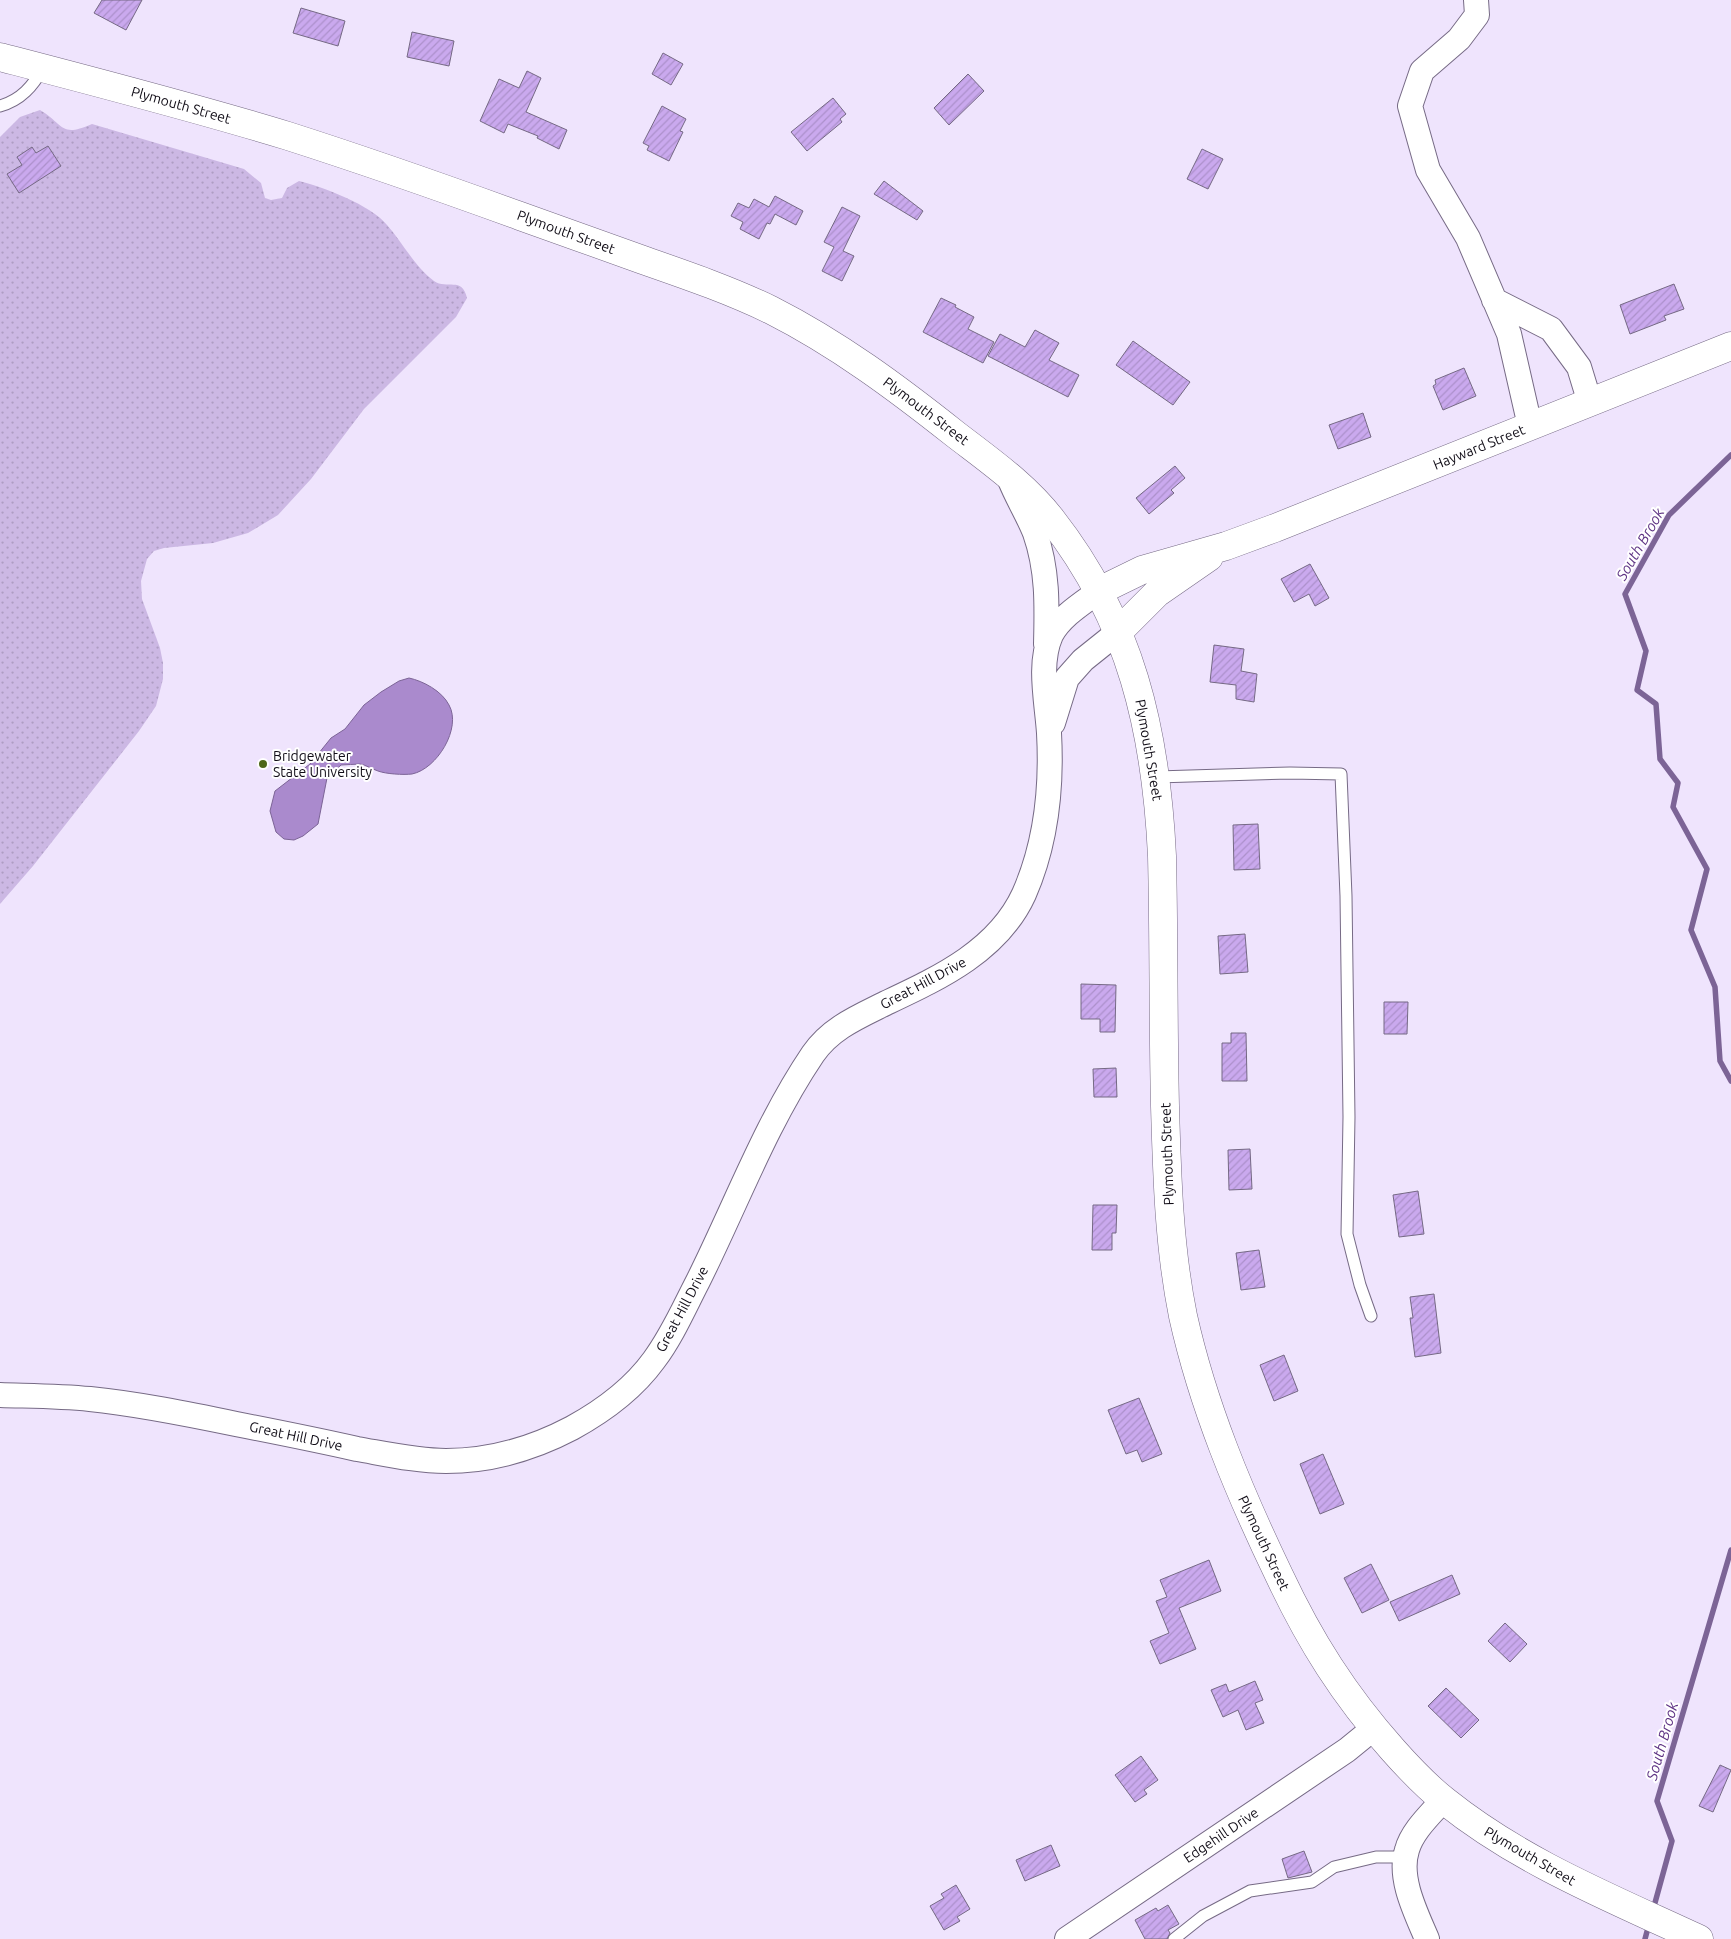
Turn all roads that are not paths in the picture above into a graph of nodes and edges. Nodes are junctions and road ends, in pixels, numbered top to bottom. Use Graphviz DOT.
graph roads {
  1 [pos="1476,0"];
  2 [pos="0,57"];
  3 [pos="43,68"];
  4 [pos="0,106"];
  5 [pos="1494,300"];
  6 [pos="1731,346"];
  7 [pos="1590,403"];
  8 [pos="1530,426"];
  9 [pos="1008,474"];
  10 [pos="1226,546"];
  11 [pos="1099,591"];
  12 [pos="1118,632"];
  13 [pos="1044,679"];
  14 [pos="1049,736"];
  15 [pos="1156,777"];
  16 [pos="1371,1316"];
  17 [pos="0,1396"];
  18 [pos="1374,1728"];
  19 [pos="1443,1800"];
  20 [pos="1405,1857"];
  21 [pos="1067,1939"];
  22 [pos="1174,1939"];
  23 [pos="1427,1939"];
  24 [pos="1699,1939"];
  1 -- 5 [label="street"];
  2 -- 3 [label="main road, Plymouth Street"];
  3 -- 4 [label="lane"];
  3 -- 9 [label="main road, Plymouth Street"];
  5 -- 7 [label="street"];
  5 -- 8 [label="street"];
  6 -- 7 [label="main road, Hayward Street"];
  7 -- 8 [label="main road, Hayward Street"];
  8 -- 10 [label="main road, Hayward Street"];
  9 -- 11 [label="main road, Plymouth Street"];
  9 -- 13 [label="street, Great Hill Drive"];
  10 -- 11 [label="main road, Hayward Street"];
  10 -- 12 [label="main road, Hayward Street"];
  11 -- 12 [label="main road, Plymouth Street"];
  11 -- 13 [label="street, Great Hill Drive"];
  12 -- 14 [label="street, Great Hill Drive"];
  12 -- 15 [label="main road, Plymouth Street"];
  13 -- 14 [label="street, Great Hill Drive"];
  14 -- 17 [label="street, Great Hill Drive"];
  15 -- 16 [label="lane"];
  15 -- 18 [label="main road, Plymouth Street"];
  18 -- 19 [label="main road, Plymouth Street"];
  18 -- 21 [label="street, Edgehill Drive"];
  19 -- 20 [label="street"];
  19 -- 24 [label="main road, Plymouth Street"];
  20 -- 22 [label="lane"];
  20 -- 23 [label="street"];
}
